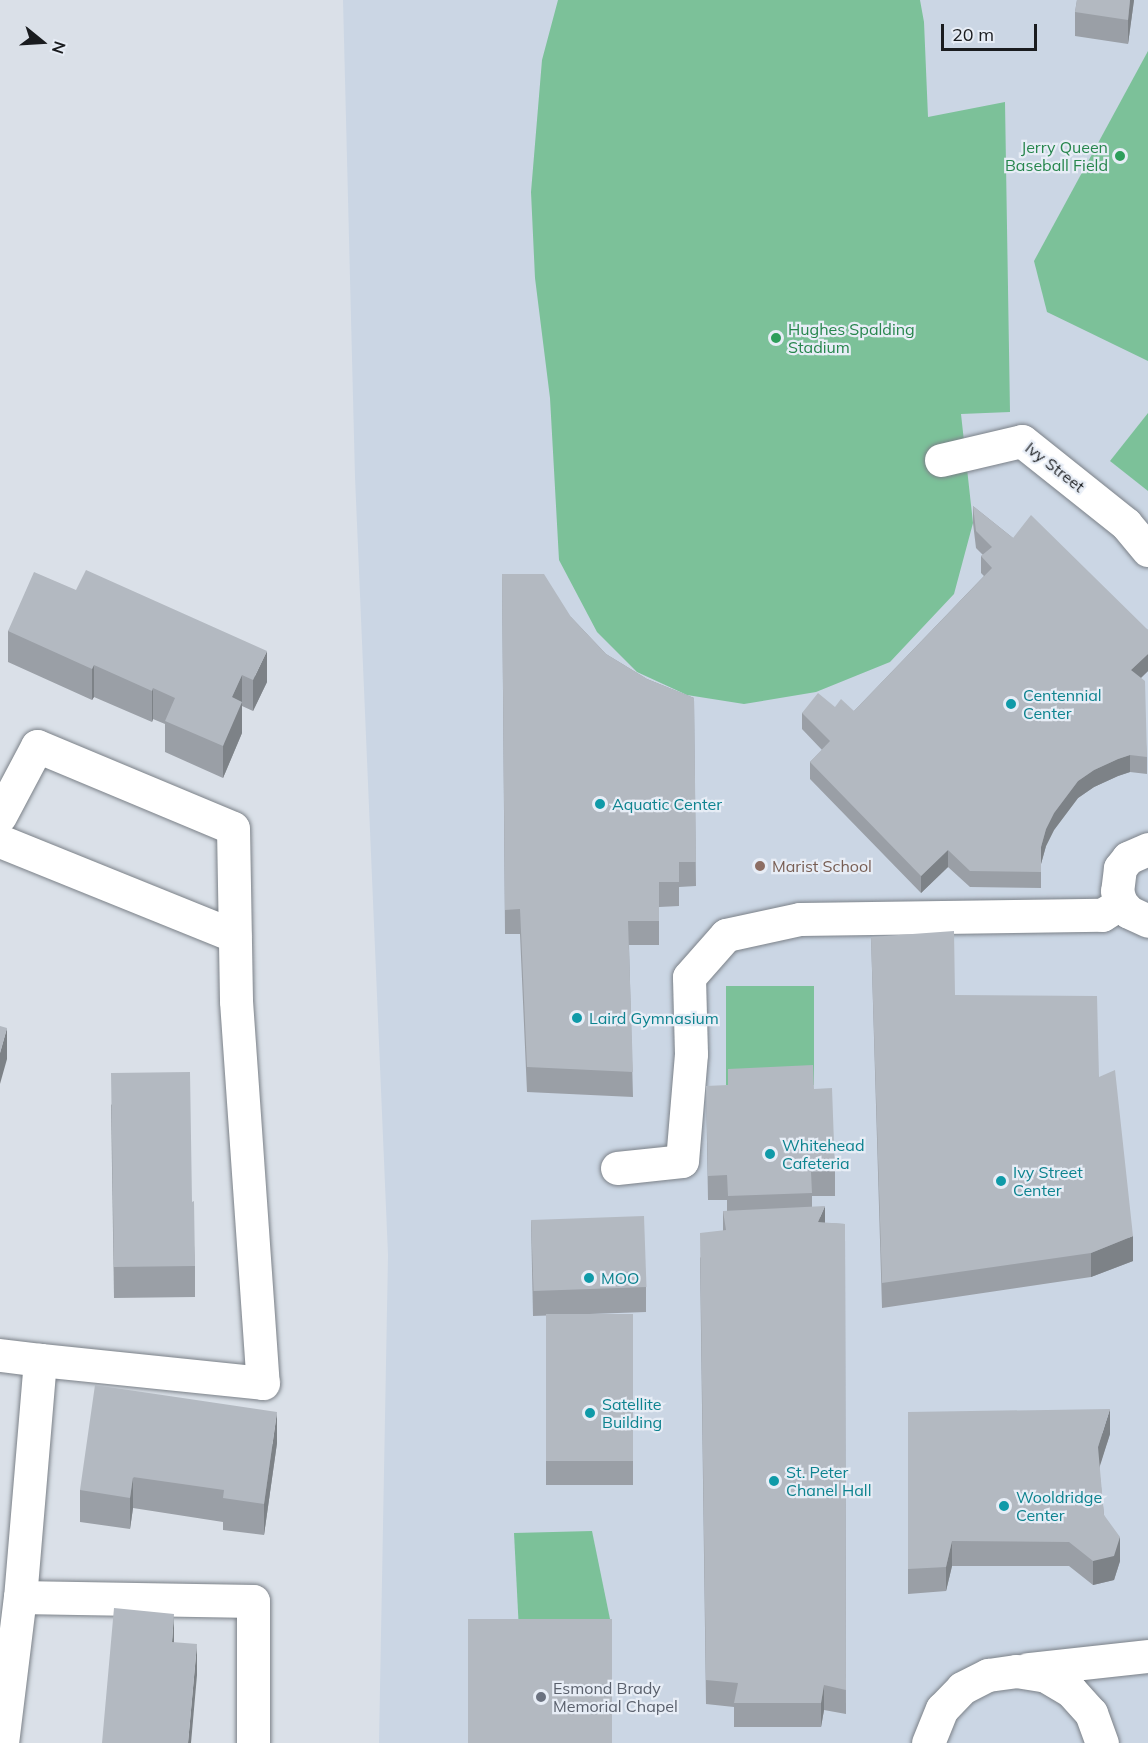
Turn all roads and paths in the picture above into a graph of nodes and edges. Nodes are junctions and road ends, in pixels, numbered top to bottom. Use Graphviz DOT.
graph roads {
  1 [pos="941,460"];
  2 [pos="1148,550"];
  3 [pos="0,816"];
  4 [pos="0,841"];
  5 [pos="1148,849"];
  6 [pos="1121,903"];
  7 [pos="1148,921"];
  8 [pos="235,936"];
  9 [pos="616,1168"];
  10 [pos="0,1354"];
  11 [pos="40,1360"];
  12 [pos="20,1597"];
  13 [pos="1148,1656"];
  14 [pos="1016,1671"];
  15 [pos="2,1743"];
  16 [pos="252,1743"];
  17 [pos="928,1743"];
  18 [pos="1102,1743"];
  1 -- 2 [label="street, Ivy Street"];
  3 -- 8 [label="street"];
  4 -- 8 [label="street"];
  5 -- 6 [label="street"];
  6 -- 7 [label="street"];
  6 -- 9 [label="street"];
  8 -- 11 [label="street"];
  10 -- 11 [label="street"];
  11 -- 12 [label="street"];
  12 -- 15 [label="street"];
  12 -- 16 [label="street"];
  13 -- 14 [label="street"];
  14 -- 17 [label="street"];
  14 -- 18 [label="street"];
}
